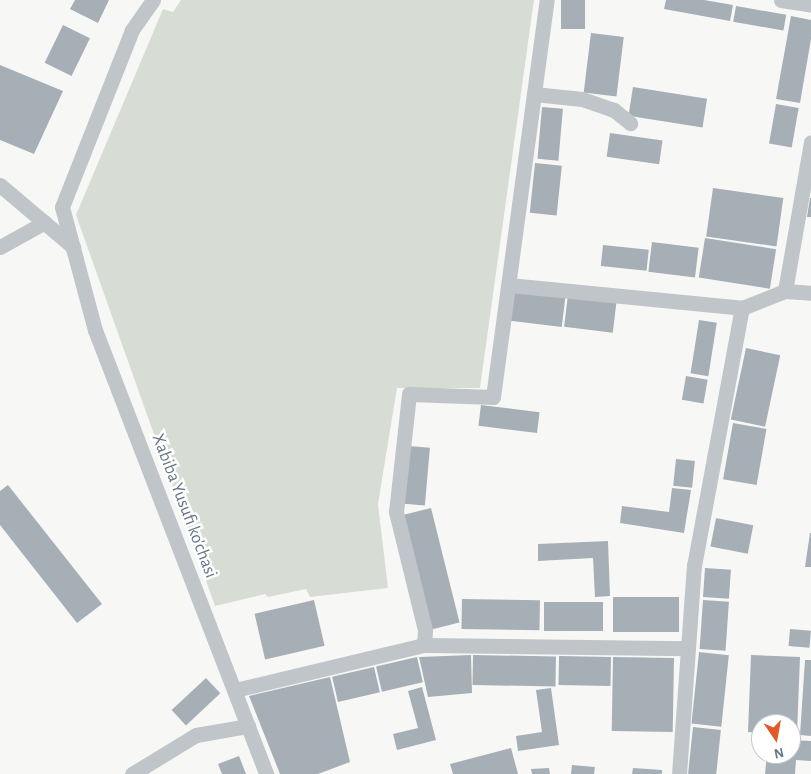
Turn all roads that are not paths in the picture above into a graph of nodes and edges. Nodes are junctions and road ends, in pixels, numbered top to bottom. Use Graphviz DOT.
graph roads {
  1 [pos="153,0"];
  2 [pos="548,0"];
  3 [pos="781,0"];
  4 [pos="811,5"];
  5 [pos="534,94"];
  6 [pos="630,122"];
  7 [pos="811,142"];
  8 [pos="0,185"];
  9 [pos="44,222"];
  10 [pos="0,247"];
  11 [pos="73,247"];
  12 [pos="509,285"];
  13 [pos="785,291"];
  14 [pos="811,294"];
  15 [pos="742,308"];
  16 [pos="424,645"];
  17 [pos="688,648"];
  18 [pos="236,690"];
  19 [pos="248,726"];
  20 [pos="132,774"];
  21 [pos="266,774"];
  22 [pos="679,774"];
  1 -- 11 [label="street, Xabiba Yusufi ko'chasi"];
  2 -- 5 [label="street"];
  3 -- 4 [label="street"];
  5 -- 6 [label="street"];
  5 -- 12 [label="street"];
  7 -- 13 [label="street"];
  8 -- 9 [label="street"];
  9 -- 10 [label="street"];
  9 -- 11 [label="street"];
  11 -- 18 [label="street, Xabiba Yusufi ko'chasi"];
  12 -- 15 [label="street"];
  12 -- 16 [label="street"];
  13 -- 14 [label="street"];
  13 -- 15 [label="street"];
  15 -- 17 [label="street"];
  16 -- 17 [label="street"];
  16 -- 18 [label="street"];
  17 -- 22 [label="street"];
  18 -- 19 [label="street, Xabiba Yusufi ko'chasi"];
  19 -- 20 [label="street"];
  19 -- 21 [label="street, Xabiba Yusufi ko'chasi"];
}
